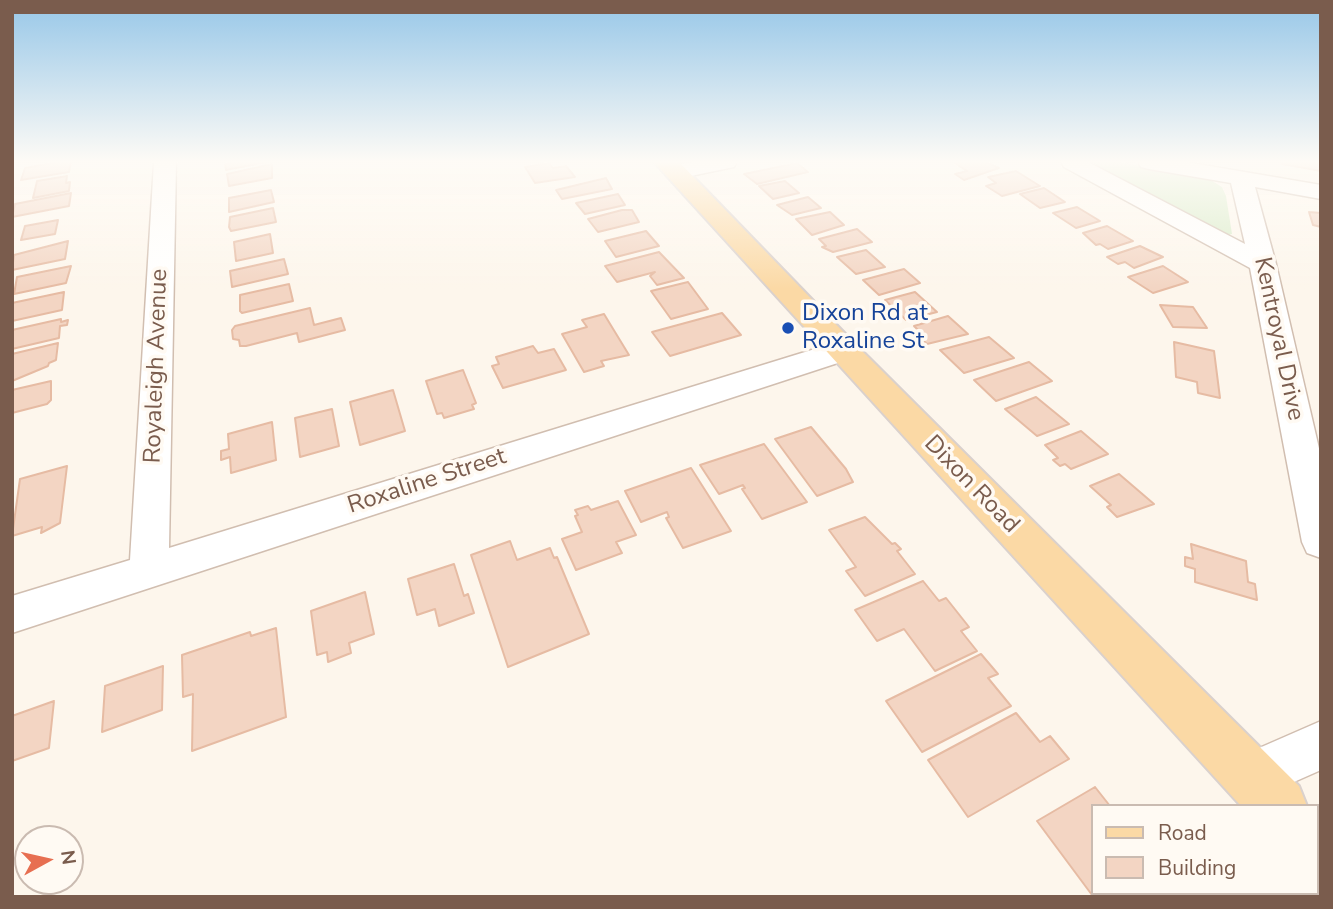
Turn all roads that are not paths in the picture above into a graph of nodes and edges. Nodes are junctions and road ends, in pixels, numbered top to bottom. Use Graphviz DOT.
graph roads {
  1 [pos="163,204"];
  2 [pos="706,204"];
  3 [pos="1151,204"];
  4 [pos="1248,204"];
  5 [pos="1263,264"];
  6 [pos="842,351"];
  7 [pos="1321,542"];
  8 [pos="149,570"];
  9 [pos="12,615"];
  10 [pos="1321,745"];
  11 [pos="1265,791"];
  1 -- 8 [label="street, Royaleigh Avenue"];
  2 -- 6 [label="main road, Dixon Road"];
  3 -- 5 [label="street"];
  4 -- 5 [label="street, Kentroyal Drive"];
  5 -- 7 [label="street, Kentroyal Drive"];
  6 -- 8 [label="street, Roxaline Street"];
  6 -- 11 [label="main road, Dixon Road"];
  8 -- 9 [label="street, Roxaline Street"];
  10 -- 11 [label="street"];
}
